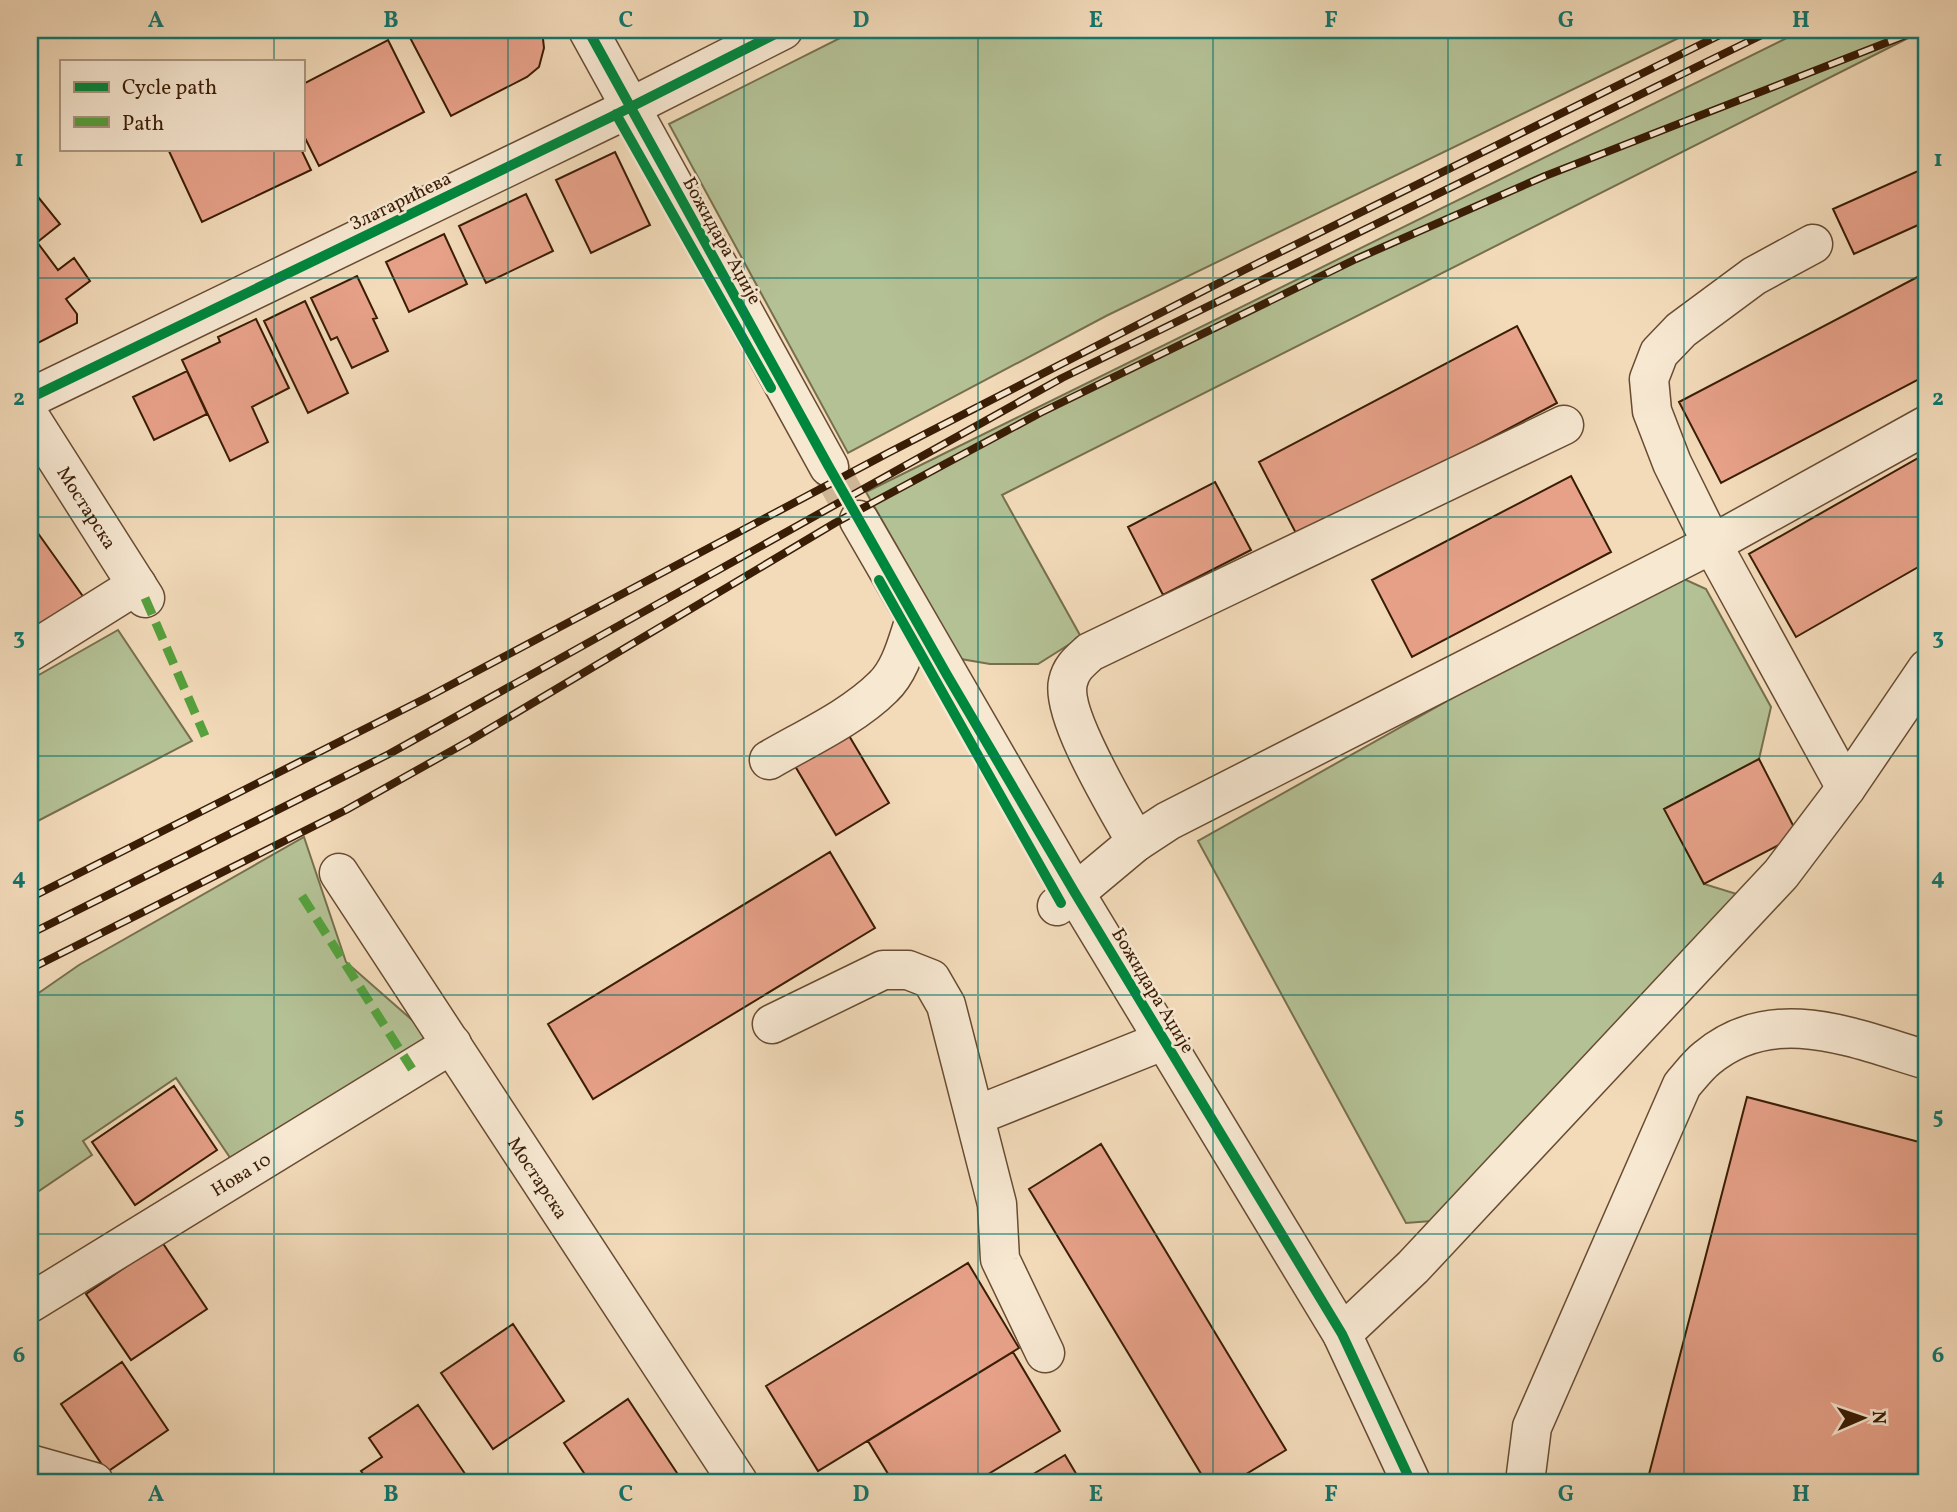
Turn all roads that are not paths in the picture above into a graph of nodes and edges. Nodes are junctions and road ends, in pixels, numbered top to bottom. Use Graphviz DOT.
graph roads {
  1 [pos="588,30"];
  2 [pos="783,30"];
  3 [pos="630,107"];
  4 [pos="1813,244"];
  5 [pos="30,398"];
  6 [pos="30,416"];
  7 [pos="1564,425"];
  8 [pos="1927,425"];
  9 [pos="829,467"];
  10 [pos="859,520"];
  11 [pos="1712,544"];
  12 [pos="915,619"];
  13 [pos="30,652"];
  14 [pos="1927,669"];
  15 [pos="769,760"];
  16 [pos="1846,789"];
  17 [pos="1136,842"];
  18 [pos="339,873"];
  19 [pos="1066,900"];
  20 [pos="772,1024"];
  21 [pos="1165,1040"];
  22 [pos="452,1044"];
  23 [pos="1927,1060"];
  24 [pos="975,1116"];
  25 [pos="30,1303"];
  26 [pos="1342,1334"];
  27 [pos="1045,1353"];
  28 [pos="30,1464"];
  29 [pos="94,1482"];
  30 [pos="738,1482"];
  31 [pos="1411,1482"];
  32 [pos="1525,1482"];
  1 -- 3 [label="street, Божидара Аџије"];
  2 -- 3 [label="street, Златарићева"];
  3 -- 5 [label="street, Златарићева"];
  3 -- 9 [label="street, Божидара Аџије"];
  4 -- 11 [label="street"];
  6 -- 13 [label="street, Мостарска"];
  7 -- 17 [label="street"];
  8 -- 11 [label="street"];
  10 -- 12 [label="street, Божидара Аџије"];
  11 -- 16 [label="street"];
  11 -- 17 [label="street"];
  12 -- 15 [label="street"];
  12 -- 19 [label="street, Божидара Аџије"];
  14 -- 16 [label="street"];
  16 -- 26 [label="street"];
  17 -- 19 [label="street"];
  18 -- 22 [label="street, Мостарска"];
  19 -- 21 [label="street, Божидара Аџије"];
  20 -- 24 [label="street"];
  21 -- 24 [label="street"];
  21 -- 26 [label="street, Божидара Аџије"];
  22 -- 25 [label="street, Нова 10"];
  22 -- 30 [label="street, Мостарска"];
  23 -- 32 [label="street"];
  24 -- 27 [label="street"];
  26 -- 31 [label="street, Божидара Аџије"];
  28 -- 29 [label="street"];
}
